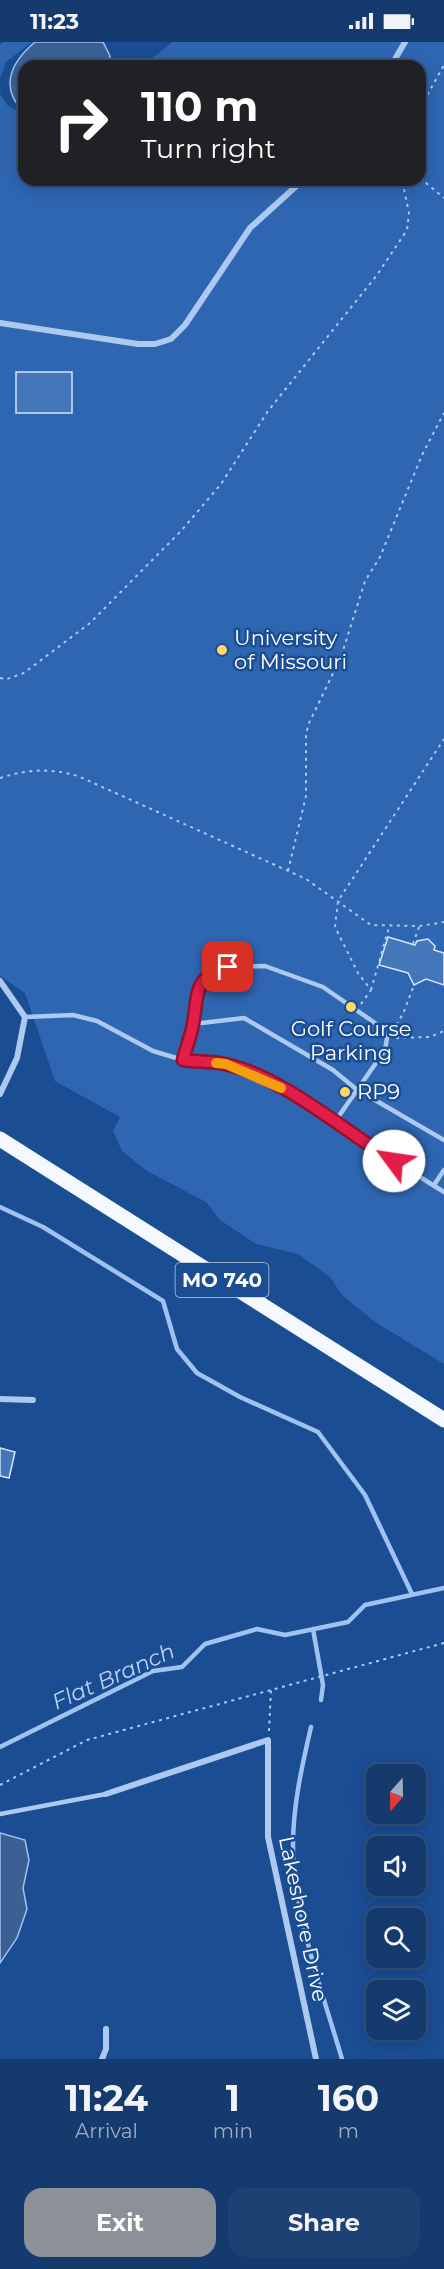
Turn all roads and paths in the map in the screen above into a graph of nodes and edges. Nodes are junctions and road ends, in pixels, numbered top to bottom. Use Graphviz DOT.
graph roads {
  1 [pos="405,42"];
  2 [pos="394,60"];
  3 [pos="444,64"];
  4 [pos="426,97"];
  5 [pos="426,183"];
  6 [pos="296,186"];
  7 [pos="403,186"];
  8 [pos="444,198"];
  9 [pos="0,323"];
  10 [pos="444,413"];
  11 [pos="0,678"];
  12 [pos="444,739"];
  13 [pos="0,778"];
  14 [pos="288,871"];
  15 [pos="338,902"];
  16 [pos="444,922"];
  17 [pos="420,926"];
  18 [pos="389,927"];
  19 [pos="413,944"];
  20 [pos="0,981"];
  21 [pos="414,985"];
  22 [pos="370,990"];
  23 [pos="357,1010"];
  24 [pos="25,1017"];
  25 [pos="193,1024"];
  26 [pos="444,1030"];
  27 [pos="387,1038"];
  28 [pos="183,1060"];
  29 [pos="356,1089"];
  30 [pos="0,1094"];
  31 [pos="334,1123"];
  32 [pos="0,1139"];
  33 [pos="444,1140"];
  34 [pos="444,1170"];
  35 [pos="434,1185"];
  36 [pos="444,1192"];
  37 [pos="0,1399"];
  38 [pos="33,1400"];
  39 [pos="444,1420"];
  40 [pos="444,1643"];
  41 [pos="271,1690"];
  42 [pos="268,1740"];
  43 [pos="0,1785"];
  44 [pos="106,1794"];
  45 [pos="0,1814"];
  46 [pos="106,2029"];
  47 [pos="102,2059"];
  48 [pos="316,2059"];
  1 -- 2 [label="street"];
  3 -- 4 [label="path"];
  5 -- 8 [label="path"];
  6 -- 9 [label="street"];
  7 -- 11 [label="path"];
  10 -- 14 [label="path"];
  12 -- 15 [label="path"];
  13 -- 14 [label="path"];
  14 -- 15 [label="path"];
  15 -- 18 [label="path"];
  15 -- 22 [label="path"];
  16 -- 17 [label="path"];
  17 -- 18 [label="path"];
  17 -- 19 [label="path"];
  18 -- 22 [label="path"];
  20 -- 24 [label="street"];
  21 -- 27 [label="path"];
  22 -- 23 [label="path"];
  23 -- 25 [label="lane"];
  23 -- 27 [label="lane"];
  24 -- 28 [label="lane"];
  24 -- 30 [label="street"];
  25 -- 28 [label="lane"];
  25 -- 29 [label="lane"];
  26 -- 27 [label="path"];
  27 -- 29 [label="lane"];
  28 -- 31 [label="lane"];
  29 -- 31 [label="lane"];
  29 -- 33 [label="lane"];
  31 -- 35 [label="lane"];
  32 -- 39 [label="main road, MO 740"];
  34 -- 35 [label="lane"];
  35 -- 36 [label="lane"];
  37 -- 38 [label="street"];
  40 -- 41 [label="path"];
  41 -- 42 [label="path"];
  41 -- 43 [label="path"];
  42 -- 44 [label="street"];
  42 -- 48 [label="street, Lakeshore Drive"];
  44 -- 45 [label="lane"];
  46 -- 47 [label="street"];
}
